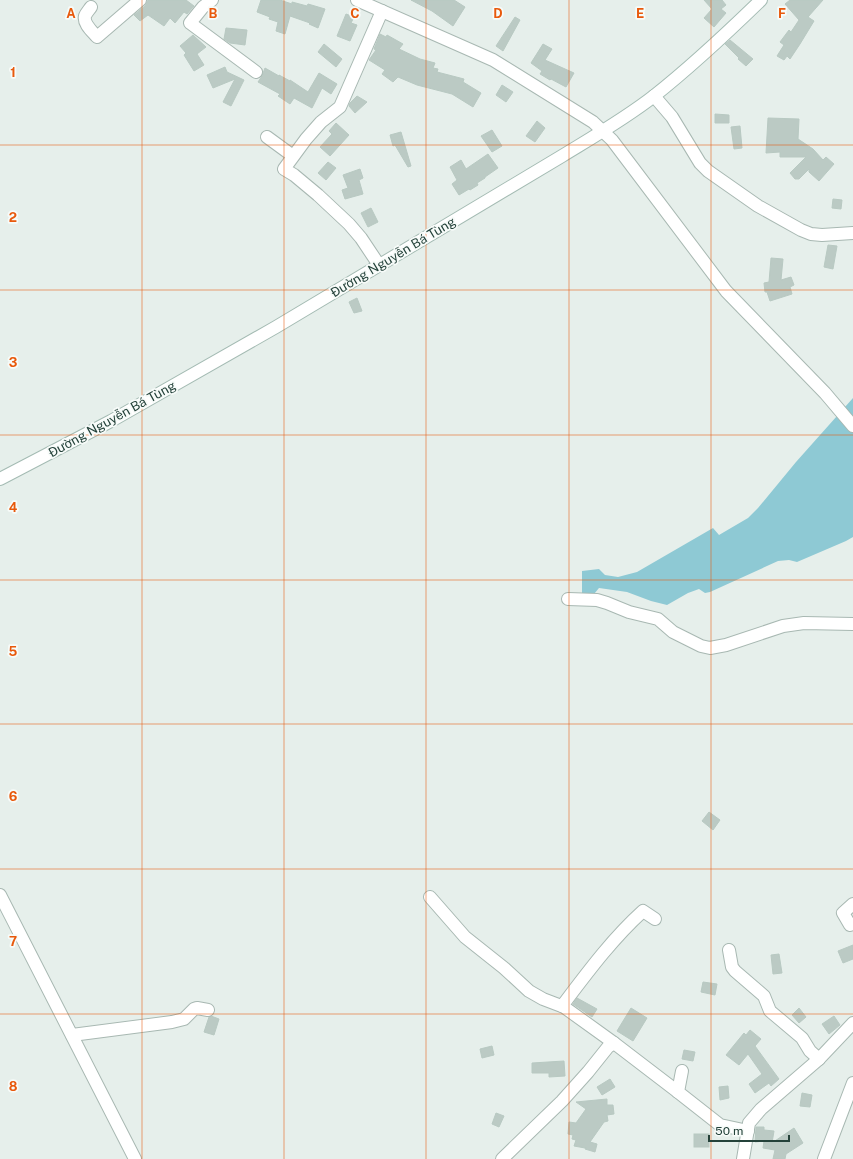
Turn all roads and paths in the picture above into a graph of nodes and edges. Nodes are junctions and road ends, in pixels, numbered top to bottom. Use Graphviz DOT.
graph roads {
  1 [pos="140,0"];
  2 [pos="212,0"];
  3 [pos="357,0"];
  4 [pos="761,0"];
  5 [pos="91,7"];
  6 [pos="382,11"];
  7 [pos="256,72"];
  8 [pos="654,96"];
  9 [pos="603,131"];
  10 [pos="267,137"];
  11 [pos="293,156"];
  12 [pos="853,233"];
  13 [pos="375,267"];
  14 [pos="853,426"];
  15 [pos="0,479"];
  16 [pos="568,599"];
  17 [pos="853,624"];
  18 [pos="0,895"];
  19 [pos="430,897"];
  20 [pos="853,904"];
  21 [pos="655,919"];
  22 [pos="850,925"];
  23 [pos="729,950"];
  24 [pos="562,1006"];
  25 [pos="208,1010"];
  26 [pos="853,1023"];
  27 [pos="72,1035"];
  28 [pos="614,1043"];
  29 [pos="819,1059"];
  30 [pos="682,1071"];
  31 [pos="853,1083"];
  32 [pos="678,1092"];
  33 [pos="748,1131"];
  34 [pos="135,1159"];
  35 [pos="502,1159"];
  36 [pos="743,1159"];
  37 [pos="824,1159"];
  1 -- 5 [label="street"];
  2 -- 7 [label="street"];
  3 -- 6 [label="street"];
  4 -- 8 [label="street, Đường Nguyễn Bá Tùng"];
  6 -- 9 [label="street"];
  6 -- 11 [label="street"];
  8 -- 9 [label="street, Đường Nguyễn Bá Tùng"];
  8 -- 12 [label="street"];
  9 -- 13 [label="street, Đường Nguyễn Bá Tùng"];
  9 -- 14 [label="street"];
  10 -- 11 [label="street"];
  11 -- 13 [label="street"];
  13 -- 15 [label="street, Đường Nguyễn Bá Tùng"];
  16 -- 17 [label="street"];
  18 -- 27 [label="street"];
  19 -- 24 [label="street"];
  20 -- 22 [label="street"];
  21 -- 24 [label="street"];
  23 -- 29 [label="street"];
  24 -- 28 [label="street"];
  25 -- 27 [label="street"];
  26 -- 29 [label="street"];
  27 -- 34 [label="street"];
  28 -- 32 [label="street"];
  28 -- 35 [label="street"];
  29 -- 33 [label="street"];
  30 -- 32 [label="street"];
  31 -- 37 [label="street"];
  32 -- 33 [label="street"];
  33 -- 36 [label="street"];
}
